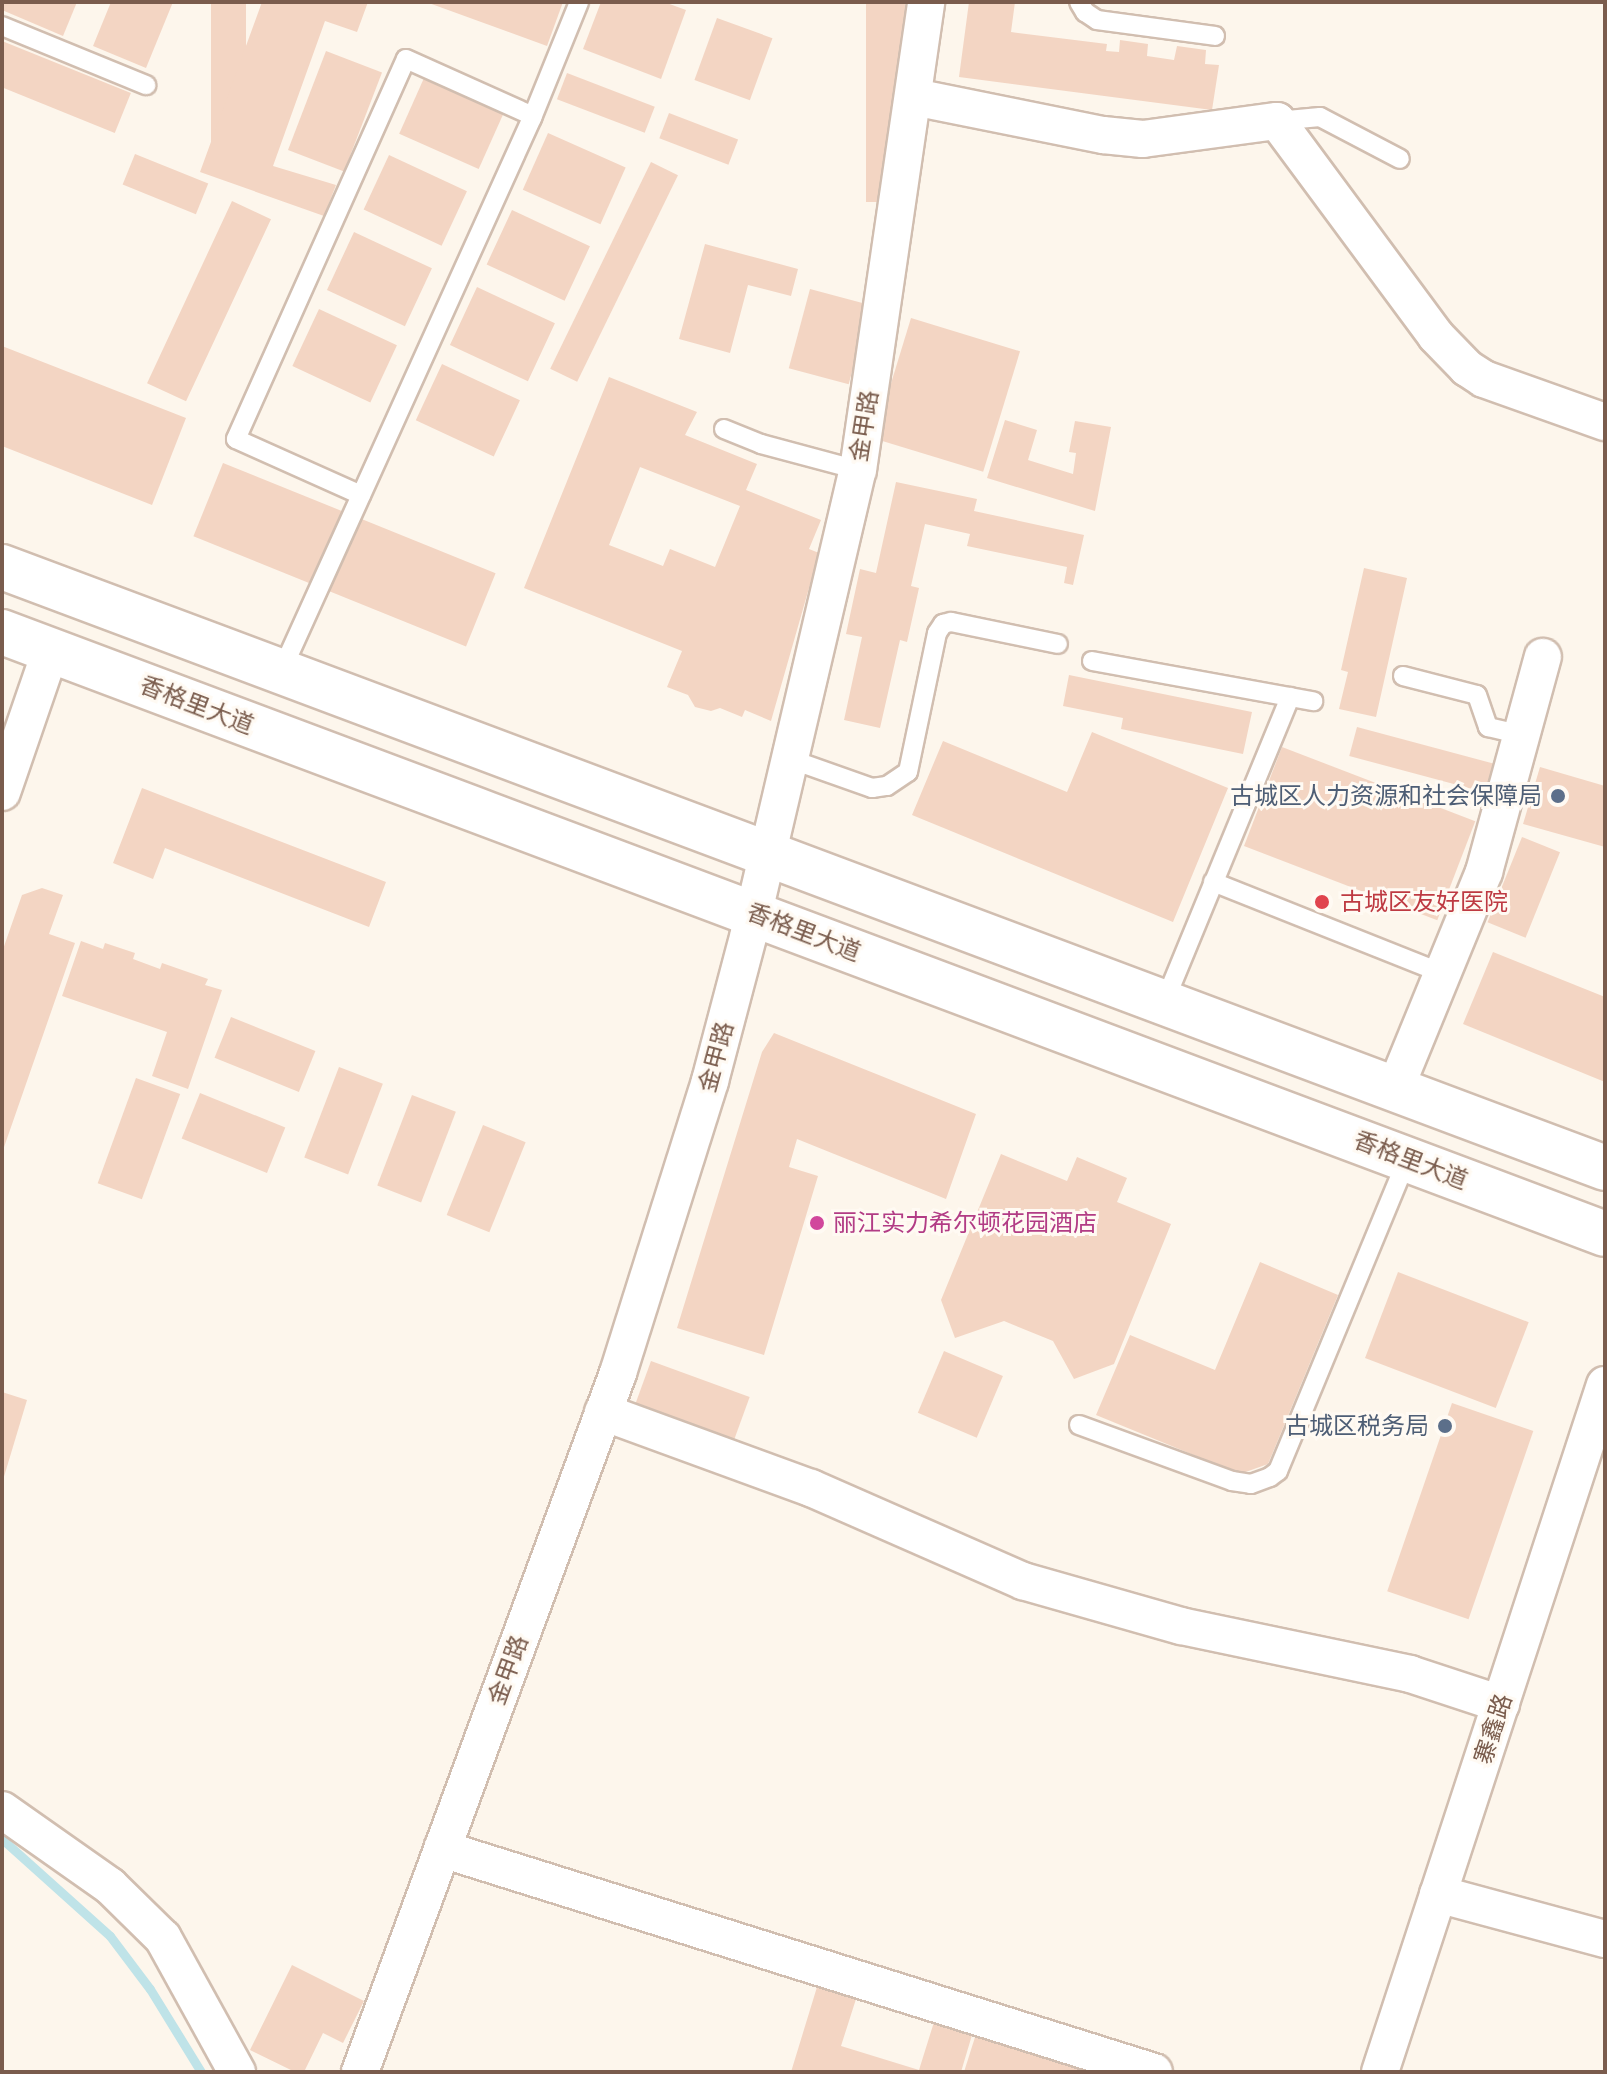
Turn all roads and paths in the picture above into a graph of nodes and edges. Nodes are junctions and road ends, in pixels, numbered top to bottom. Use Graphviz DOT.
graph roads {
  1 [pos="579,2"];
  2 [pos="926,2"];
  3 [pos="1079,2"];
  4 [pos="2,26"];
  5 [pos="1215,36"];
  6 [pos="146,85"];
  7 [pos="914,97"];
  8 [pos="533,116"];
  9 [pos="1277,121"];
  10 [pos="1400,159"];
  11 [pos="1605,422"];
  12 [pos="724,429"];
  13 [pos="858,470"];
  14 [pos="361,495"];
  15 [pos="2,567"];
  16 [pos="2,632"];
  17 [pos="1058,644"];
  18 [pos="51,650"];
  19 [pos="1543,657"];
  20 [pos="1092,661"];
  21 [pos="281,672"];
  22 [pos="1403,676"];
  23 [pos="1290,697"];
  24 [pos="1313,701"];
  25 [pos="1522,735"];
  26 [pos="790,759"];
  27 [pos="2,792"];
  28 [pos="768,854"];
  29 [pos="1213,882"];
  30 [pos="753,913"];
  31 [pos="1444,974"];
  32 [pos="1164,1003"];
  33 [pos="1395,1089"];
  34 [pos="1408,1159"];
  35 [pos="1605,1168"];
  36 [pos="1605,1234"];
  37 [pos="1605,1385"];
  38 [pos="603,1412"];
  39 [pos="1079,1425"];
  40 [pos="1501,1704"];
  41 [pos="2,1810"];
  42 [pos="442,1849"];
  43 [pos="1438,1894"];
  44 [pos="1605,1939"];
  45 [pos="237,2072"];
  46 [pos="360,2072"];
  47 [pos="1154,2072"];
  48 [pos="1380,2072"];
  1 -- 8 [label="lane"];
  2 -- 7 [label="street, 金甲路"];
  3 -- 5 [label="lane"];
  4 -- 6 [label="lane"];
  7 -- 9 [label="street"];
  7 -- 13 [label="street, 金甲路"];
  8 -- 14 [label="lane"];
  8 -- 14 [label="lane"];
  9 -- 10 [label="lane"];
  9 -- 11 [label="street"];
  12 -- 13 [label="lane"];
  13 -- 26 [label="street, 金甲路"];
  14 -- 21 [label="lane"];
  15 -- 21 [label="main road"];
  16 -- 18 [label="main road, 香格里大道"];
  17 -- 26 [label="lane"];
  18 -- 27 [label="street"];
  18 -- 30 [label="main road, 香格里大道"];
  19 -- 25 [label="street"];
  20 -- 23 [label="lane"];
  21 -- 28 [label="main road"];
  22 -- 25 [label="lane"];
  23 -- 24 [label="lane"];
  23 -- 29 [label="lane"];
  25 -- 31 [label="street"];
  26 -- 28 [label="street, 金甲路"];
  28 -- 30 [label="street, 金甲路"];
  28 -- 32 [label="main road"];
  29 -- 31 [label="lane"];
  29 -- 32 [label="lane"];
  30 -- 34 [label="main road, 香格里大道"];
  30 -- 38 [label="street, 金甲路"];
  31 -- 33 [label="street"];
  32 -- 33 [label="main road"];
  33 -- 35 [label="main road"];
  34 -- 36 [label="main road, 香格里大道"];
  34 -- 39 [label="lane"];
  37 -- 40 [label="street, 寨鑫路"];
  38 -- 40 [label="street"];
  38 -- 42 [label="street, 金甲路"];
  40 -- 43 [label="street, 寨鑫路"];
  41 -- 45 [label="street"];
  42 -- 46 [label="street, 金甲路"];
  42 -- 47 [label="street"];
  43 -- 44 [label="street"];
  43 -- 48 [label="street, 寨鑫路"];
}
